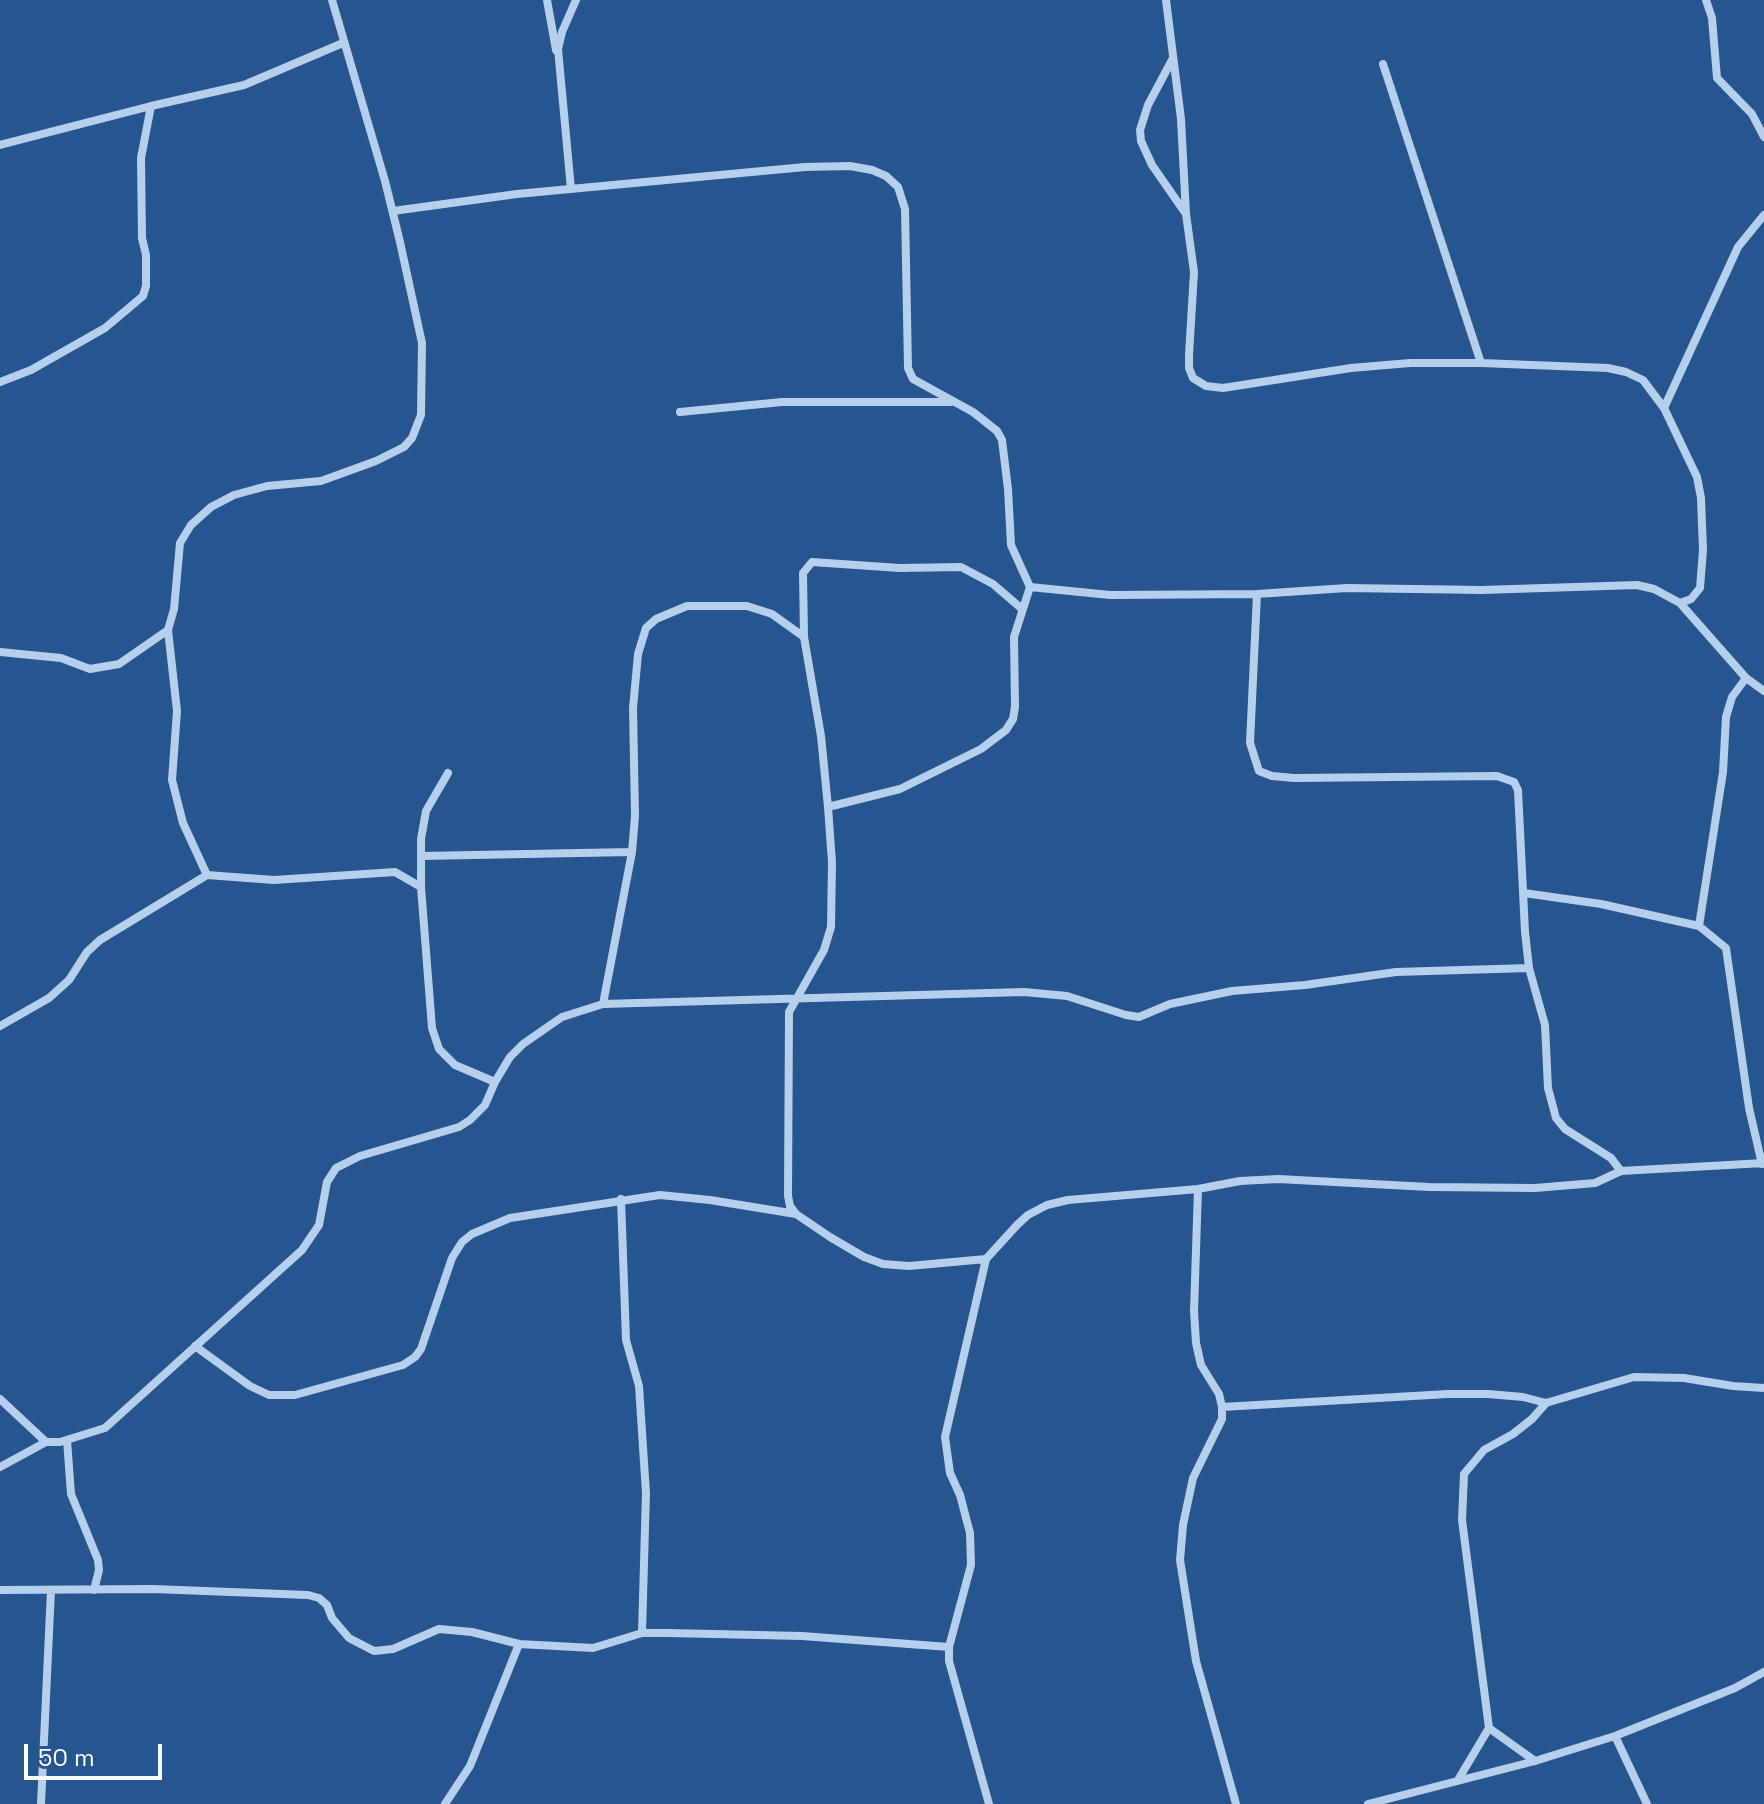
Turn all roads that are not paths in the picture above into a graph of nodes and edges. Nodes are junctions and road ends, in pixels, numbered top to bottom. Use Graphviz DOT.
graph roads {
  1 [pos="332,0"];
  2 [pos="547,0"];
  3 [pos="576,0"];
  4 [pos="1166,0"];
  5 [pos="1706,0"];
  6 [pos="343,43"];
  7 [pos="1172,59"];
  8 [pos="558,64"];
  9 [pos="1383,64"];
  10 [pos="151,106"];
  11 [pos="1764,137"];
  12 [pos="0,145"];
  13 [pos="571,189"];
  14 [pos="393,211"];
  15 [pos="1186,214"];
  16 [pos="1764,215"];
  17 [pos="1481,363"];
  18 [pos="0,382"];
  19 [pos="956,402"];
  20 [pos="1664,408"];
  21 [pos="680,412"];
  22 [pos="1030,587"];
  23 [pos="1257,594"];
  24 [pos="1680,603"];
  25 [pos="1022,609"];
  26 [pos="168,630"];
  27 [pos="804,637"];
  28 [pos="0,652"];
  29 [pos="1746,678"];
  30 [pos="1764,691"];
  31 [pos="448,773"];
  32 [pos="828,807"];
  33 [pos="632,852"];
  34 [pos="421,856"];
  35 [pos="207,875"];
  36 [pos="421,887"];
  37 [pos="1524,893"];
  38 [pos="1699,926"];
  39 [pos="1529,968"];
  40 [pos="795,998"];
  41 [pos="603,1004"];
  42 [pos="0,1026"];
  43 [pos="495,1082"];
  44 [pos="1763,1164"];
  45 [pos="1621,1171"];
  46 [pos="1198,1189"];
  47 [pos="621,1199"];
  48 [pos="796,1214"];
  49 [pos="986,1259"];
  50 [pos="195,1346"];
  51 [pos="1764,1388"];
  52 [pos="0,1399"];
  53 [pos="1546,1403"];
  54 [pos="1222,1407"];
  55 [pos="67,1440"];
  56 [pos="46,1442"];
  57 [pos="0,1467"];
  58 [pos="0,1590"];
  59 [pos="51,1590"];
  60 [pos="94,1590"];
  61 [pos="642,1633"];
  62 [pos="519,1644"];
  63 [pos="949,1647"];
  64 [pos="1764,1672"];
  65 [pos="1489,1728"];
  66 [pos="1615,1736"];
  67 [pos="1535,1761"];
  68 [pos="1458,1780"];
  69 [pos="41,1804"];
  70 [pos="445,1804"];
  71 [pos="989,1804"];
  72 [pos="1236,1804"];
  73 [pos="1368,1804"];
  74 [pos="1647,1804"];
  1 -- 6 [label="street"];
  2 -- 8 [label="street"];
  3 -- 8 [label="street"];
  4 -- 7 [label="street"];
  5 -- 11 [label="street"];
  6 -- 10 [label="street"];
  6 -- 14 [label="street"];
  7 -- 15 [label="street"];
  7 -- 15 [label="street"];
  8 -- 13 [label="street"];
  9 -- 17 [label="street"];
  10 -- 12 [label="street"];
  10 -- 18 [label="street"];
  13 -- 14 [label="street"];
  13 -- 19 [label="street"];
  14 -- 26 [label="street"];
  15 -- 17 [label="street"];
  16 -- 20 [label="street"];
  17 -- 20 [label="street"];
  19 -- 21 [label="street"];
  19 -- 22 [label="street"];
  20 -- 24 [label="street"];
  22 -- 23 [label="street"];
  22 -- 25 [label="street"];
  23 -- 24 [label="street"];
  23 -- 37 [label="street"];
  24 -- 29 [label="street"];
  25 -- 27 [label="street"];
  25 -- 32 [label="street"];
  26 -- 28 [label="street"];
  26 -- 35 [label="street"];
  27 -- 32 [label="street"];
  27 -- 33 [label="street"];
  29 -- 30 [label="street"];
  29 -- 38 [label="street"];
  31 -- 34 [label="street"];
  32 -- 40 [label="street"];
  33 -- 34 [label="street"];
  33 -- 41 [label="street"];
  34 -- 36 [label="street"];
  35 -- 36 [label="street"];
  35 -- 42 [label="street"];
  36 -- 43 [label="street"];
  37 -- 38 [label="street"];
  37 -- 39 [label="street"];
  38 -- 44 [label="street"];
  39 -- 40 [label="street"];
  39 -- 45 [label="street"];
  40 -- 41 [label="street"];
  40 -- 48 [label="street"];
  41 -- 43 [label="street"];
  43 -- 50 [label="street"];
  44 -- 45 [label="street"];
  45 -- 46 [label="street"];
  46 -- 49 [label="street"];
  46 -- 54 [label="street"];
  47 -- 48 [label="street"];
  47 -- 50 [label="street"];
  47 -- 61 [label="street"];
  48 -- 49 [label="street"];
  49 -- 63 [label="street"];
  50 -- 55 [label="street"];
  51 -- 53 [label="street"];
  52 -- 56 [label="street"];
  53 -- 54 [label="street"];
  53 -- 65 [label="street"];
  54 -- 72 [label="street"];
  55 -- 56 [label="street"];
  55 -- 60 [label="street"];
  56 -- 57 [label="street"];
  58 -- 59 [label="street"];
  59 -- 60 [label="street"];
  59 -- 69 [label="street"];
  60 -- 62 [label="street"];
  61 -- 62 [label="street"];
  61 -- 63 [label="street"];
  62 -- 70 [label="street"];
  63 -- 71 [label="street"];
  64 -- 66 [label="street"];
  65 -- 67 [label="street"];
  65 -- 68 [label="street"];
  66 -- 67 [label="street"];
  66 -- 74 [label="street"];
  67 -- 68 [label="street"];
  68 -- 73 [label="street"];
}
